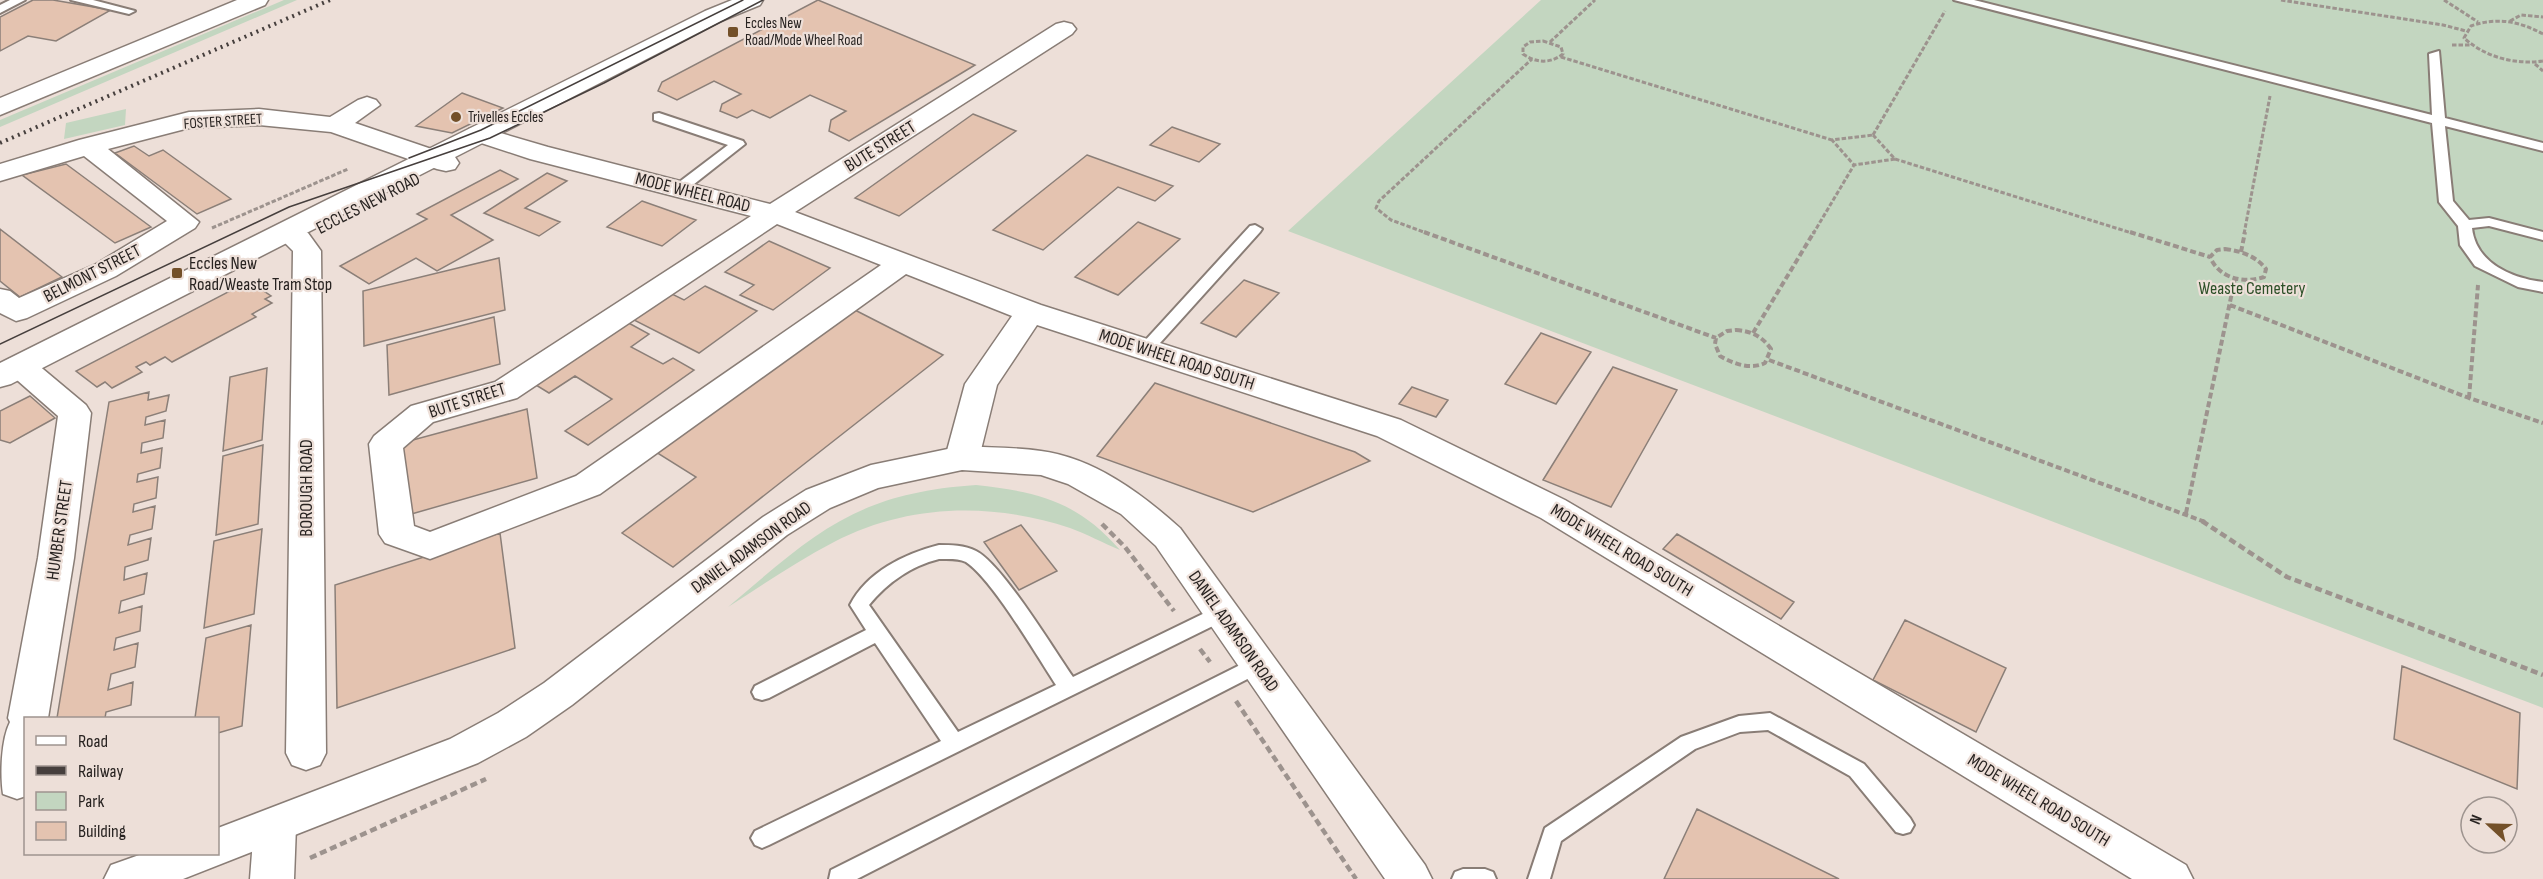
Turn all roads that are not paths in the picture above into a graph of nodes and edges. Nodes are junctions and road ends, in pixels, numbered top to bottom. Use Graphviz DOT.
graph roads {
  1 [pos="19,0"];
  2 [pos="77,0"];
  3 [pos="213,0"];
  4 [pos="256,0"];
  5 [pos="1960,0"];
  6 [pos="743,5"];
  7 [pos="0,10"];
  8 [pos="129,11"];
  9 [pos="1064,28"];
  10 [pos="2435,54"];
  11 [pos="0,87"];
  12 [pos="367,105"];
  13 [pos="0,107"];
  14 [pos="659,117"];
  15 [pos="2439,121"];
  16 [pos="393,123"];
  17 [pos="335,125"];
  18 [pos="370,136"];
  19 [pos="485,136"];
  20 [pos="88,146"];
  21 [pos="2543,147"];
  22 [pos="438,160"];
  23 [pos="0,173"];
  24 [pos="678,189"];
  25 [pos="774,213"];
  26 [pos="2465,225"];
  27 [pos="1255,229"];
  28 [pos="293,235"];
  29 [pos="2543,236"];
  30 [pos="904,262"];
  31 [pos="961,286"];
  32 [pos="2543,287"];
  33 [pos="0,298"];
  34 [pos="1030,312"];
  35 [pos="1146,349"];
  36 [pos="17,372"];
  37 [pos="0,391"];
  38 [pos="962,458"];
  39 [pos="1222,613"];
  40 [pos="878,632"];
  41 [pos="1258,664"];
  42 [pos="1070,689"];
  43 [pos="762,692"];
  44 [pos="28,717"];
  45 [pos="24,740"];
  46 [pos="955,744"];
  47 [pos="306,753"];
  48 [pos="16,781"];
  49 [pos="1903,825"];
  50 [pos="275,826"];
  51 [pos="762,838"];
  52 [pos="219,847"];
  53 [pos="195,855"];
  54 [pos="839,877"];
  55 [pos="126,879"];
  56 [pos="272,879"];
  57 [pos="1410,879"];
  58 [pos="1463,879"];
  59 [pos="1485,879"];
  60 [pos="1539,879"];
  61 [pos="2171,879"];
  1 -- 7 [label="lane"];
  2 -- 8 [label="lane"];
  3 -- 11 [label="main road"];
  4 -- 13 [label="main road"];
  5 -- 15 [label="lane"];
  6 -- 19 [label="main road, ECCLES NEW ROAD"];
  9 -- 25 [label="main road, BUTE STREET"];
  10 -- 15 [label="lane"];
  12 -- 17 [label="main road"];
  14 -- 24 [label="lane"];
  15 -- 21 [label="lane"];
  15 -- 26 [label="lane"];
  16 -- 18 [label="main road"];
  17 -- 18 [label="main road, FOSTER STREET"];
  17 -- 20 [label="main road, FOSTER STREET"];
  18 -- 22 [label="main road, FOSTER STREET"];
  19 -- 22 [label="main road, ECCLES NEW ROAD"];
  19 -- 24 [label="main road, MODE WHEEL ROAD"];
  20 -- 23 [label="main road, FOSTER STREET"];
  20 -- 33 [label="main road, BELMONT STREET"];
  22 -- 28 [label="main road, ECCLES NEW ROAD"];
  24 -- 25 [label="main road, MODE WHEEL ROAD"];
  25 -- 30 [label="main road, MODE WHEEL ROAD"];
  25 -- 30 [label="main road, BUTE STREET"];
  26 -- 29 [label="lane"];
  26 -- 32 [label="lane"];
  27 -- 35 [label="lane"];
  28 -- 36 [label="main road, ECCLES NEW ROAD"];
  28 -- 47 [label="main road, BOROUGH ROAD"];
  30 -- 31 [label="main road, MODE WHEEL ROAD"];
  31 -- 34 [label="main road, MODE WHEEL ROAD SOUTH"];
  34 -- 35 [label="main road, MODE WHEEL ROAD SOUTH"];
  34 -- 38 [label="main road"];
  35 -- 61 [label="main road, MODE WHEEL ROAD SOUTH"];
  36 -- 37 [label="main road, ECCLES NEW ROAD"];
  36 -- 44 [label="main road, HUMBER STREET"];
  38 -- 39 [label="main road, DANIEL ADAMSON ROAD"];
  38 -- 50 [label="main road, DANIEL ADAMSON ROAD"];
  39 -- 41 [label="main road, DANIEL ADAMSON ROAD"];
  39 -- 42 [label="lane"];
  40 -- 42 [label="lane"];
  40 -- 43 [label="lane"];
  40 -- 46 [label="lane"];
  41 -- 54 [label="lane"];
  41 -- 57 [label="main road, DANIEL ADAMSON ROAD"];
  42 -- 46 [label="lane"];
  45 -- 48 [label="main road"];
  46 -- 51 [label="lane"];
  49 -- 60 [label="lane"];
  50 -- 52 [label="main road, DANIEL ADAMSON ROAD"];
  50 -- 56 [label="main road"];
  53 -- 55 [label="main road"];
  58 -- 59 [label="lane"];
}
